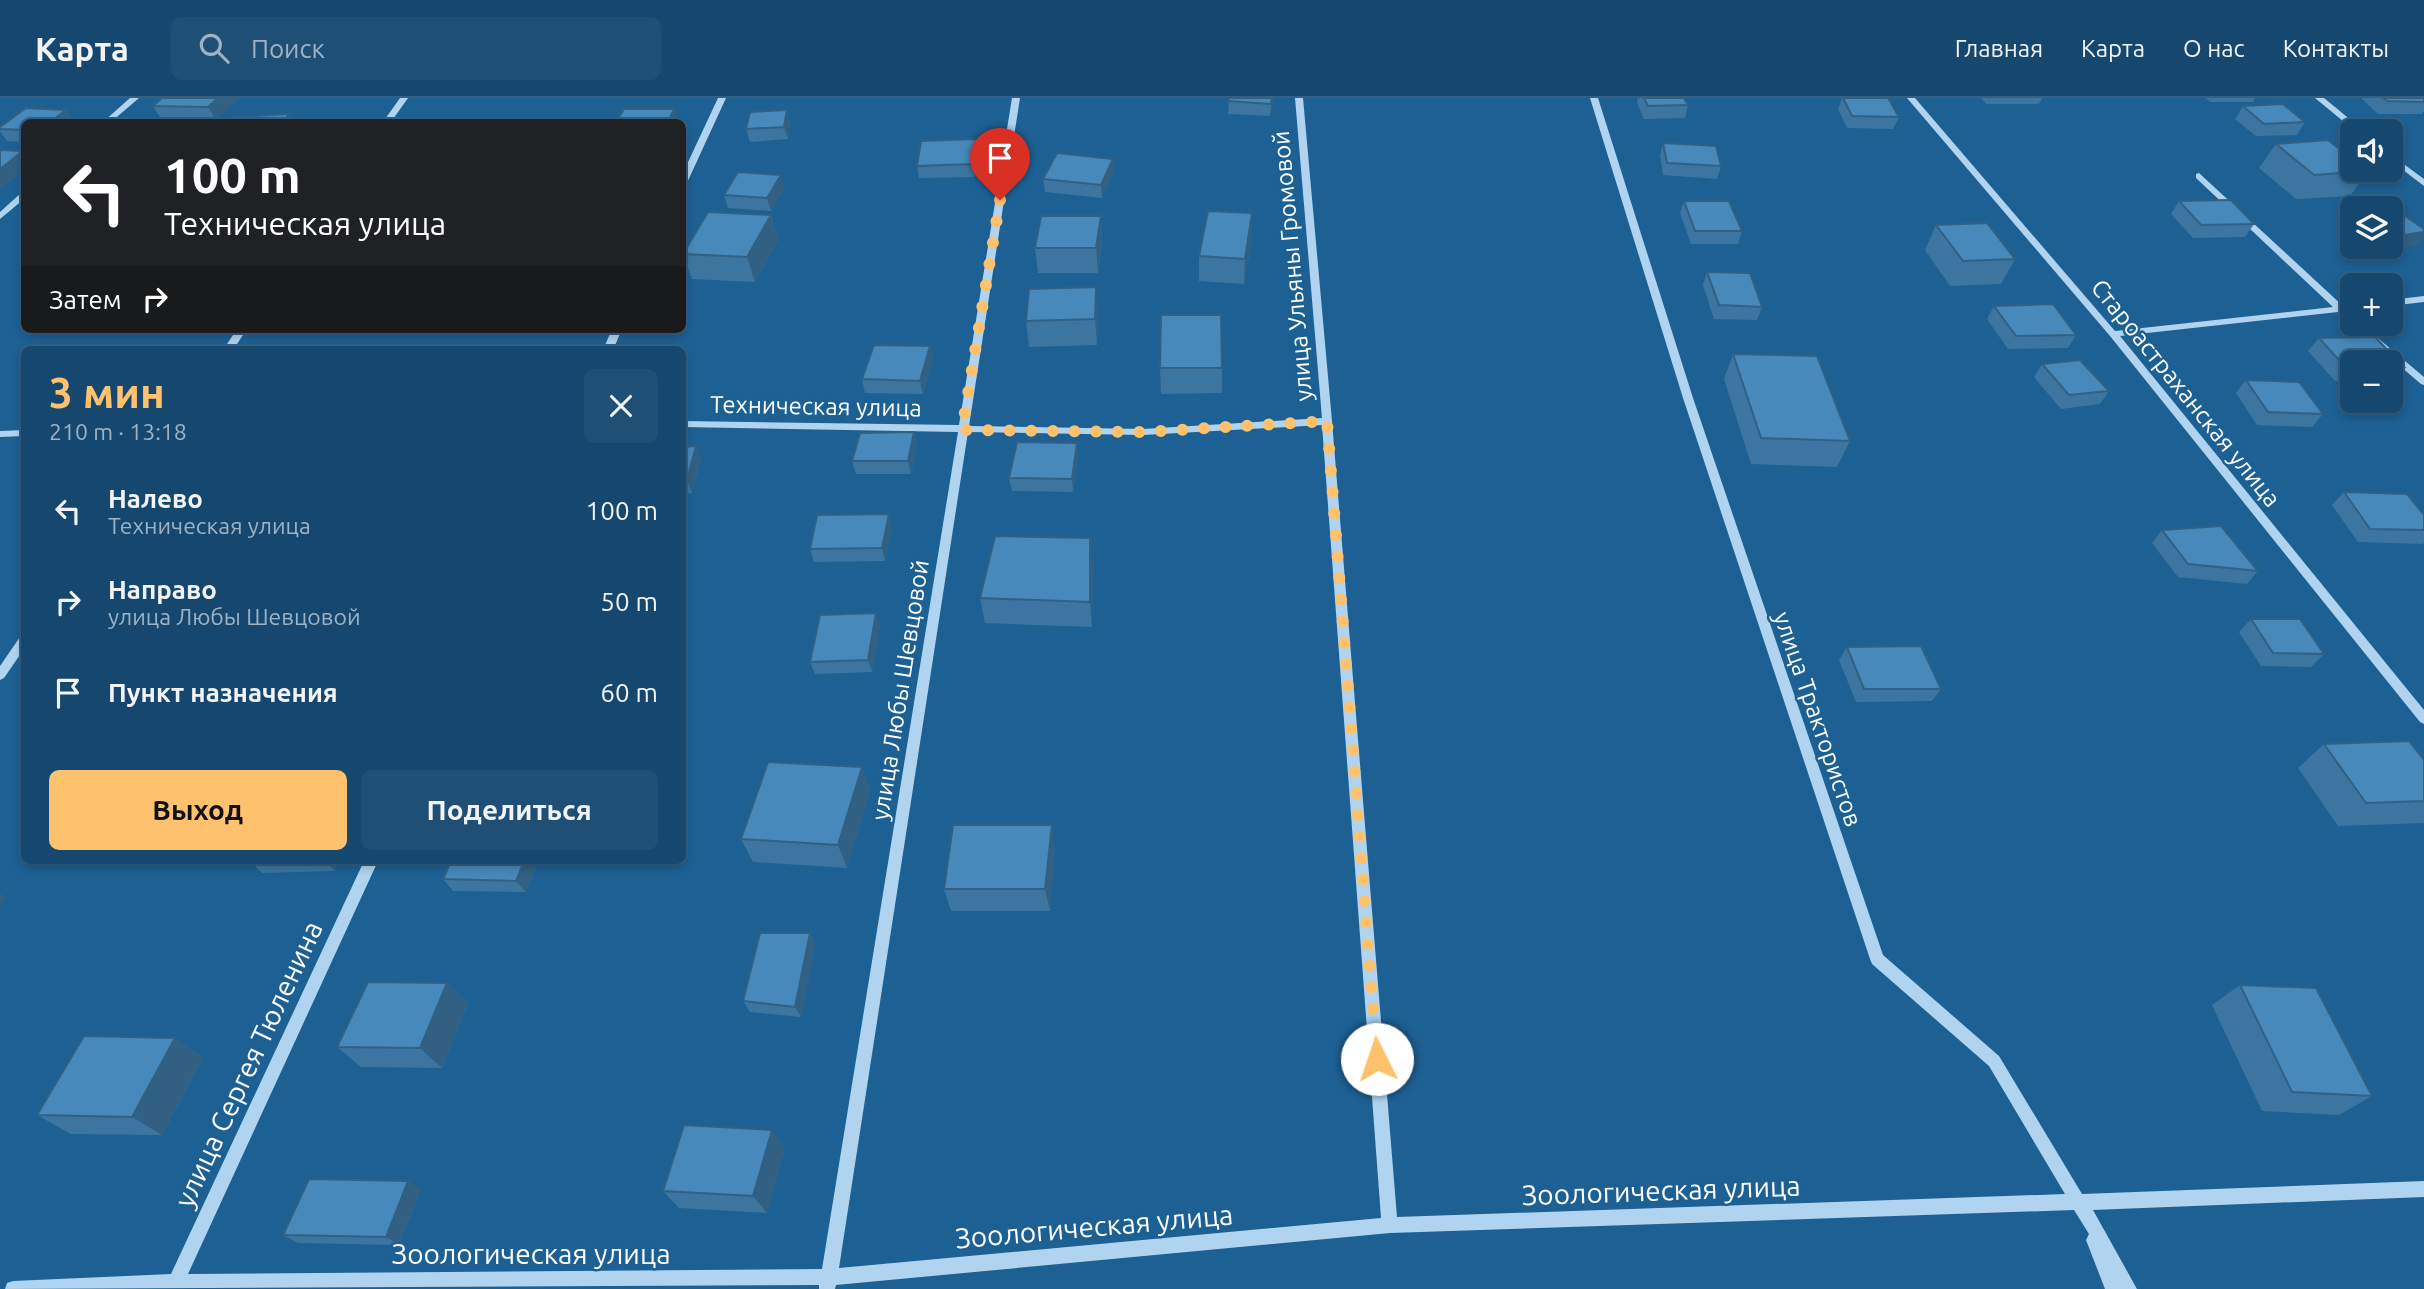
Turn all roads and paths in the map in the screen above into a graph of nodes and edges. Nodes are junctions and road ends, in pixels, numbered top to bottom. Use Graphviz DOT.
graph roads {
  1 [pos="135,98"];
  2 [pos="404,98"];
  3 [pos="722,98"];
  4 [pos="1016,98"];
  5 [pos="1299,98"];
  6 [pos="1594,98"];
  7 [pos="1911,98"];
  8 [pos="2319,98"];
  9 [pos="110,119"];
  10 [pos="389,119"];
  11 [pos="2345,119"];
  12 [pos="2403,166"];
  13 [pos="686,176"];
  14 [pos="2199,176"];
  15 [pos="2424,183"];
  16 [pos="21,198"];
  17 [pos="0,216"];
  18 [pos="2424,299"];
  19 [pos="2403,301"];
  20 [pos="2340,310"];
  21 [pos="2113,334"];
  22 [pos="2370,336"];
  23 [pos="2424,382"];
  24 [pos="1327,421"];
  25 [pos="686,424"];
  26 [pos="962,430"];
  27 [pos="21,433"];
  28 [pos="0,434"];
  29 [pos="21,644"];
  30 [pos="0,675"];
  31 [pos="2424,719"];
  32 [pos="370,864"];
  33 [pos="2424,1189"];
  34 [pos="2080,1202"];
  35 [pos="1390,1225"];
  36 [pos="828,1283"];
  37 [pos="174,1286"];
  38 [pos="13,1289"];
  39 [pos="2113,1289"];
  40 [pos="2129,1289"];
  1 -- 9 [label="street"];
  2 -- 10 [label="street"];
  3 -- 13 [label="street"];
  4 -- 26 [label="street, улица Любы Шевцовой"];
  5 -- 24 [label="street, улица Ульяны Громовой"];
  6 -- 34 [label="street, улица Трактористов"];
  7 -- 21 [label="street, Староастраханская улица"];
  8 -- 11 [label="street"];
  12 -- 15 [label="street"];
  14 -- 20 [label="street"];
  16 -- 17 [label="street"];
  18 -- 19 [label="street"];
  20 -- 21 [label="street"];
  21 -- 31 [label="street, Староастраханская улица"];
  22 -- 23 [label="street"];
  24 -- 26 [label="street, Техническая улица"];
  24 -- 35 [label="street, улица Ульяны Громовой"];
  25 -- 26 [label="street, Техническая улица"];
  26 -- 36 [label="street, улица Любы Шевцовой"];
  27 -- 28 [label="street"];
  29 -- 30 [label="street"];
  32 -- 37 [label="street, улица Сергея Тюленина"];
  33 -- 34 [label="street, Зоологическая улица"];
  34 -- 35 [label="street, Зоологическая улица"];
  34 -- 39 [label="street, улица Трактористов"];
  34 -- 40 [label="street"];
  35 -- 36 [label="street, Зоологическая улица"];
  36 -- 37 [label="street, Зоологическая улица"];
  37 -- 38 [label="street, Зоологическая улица"];
}
